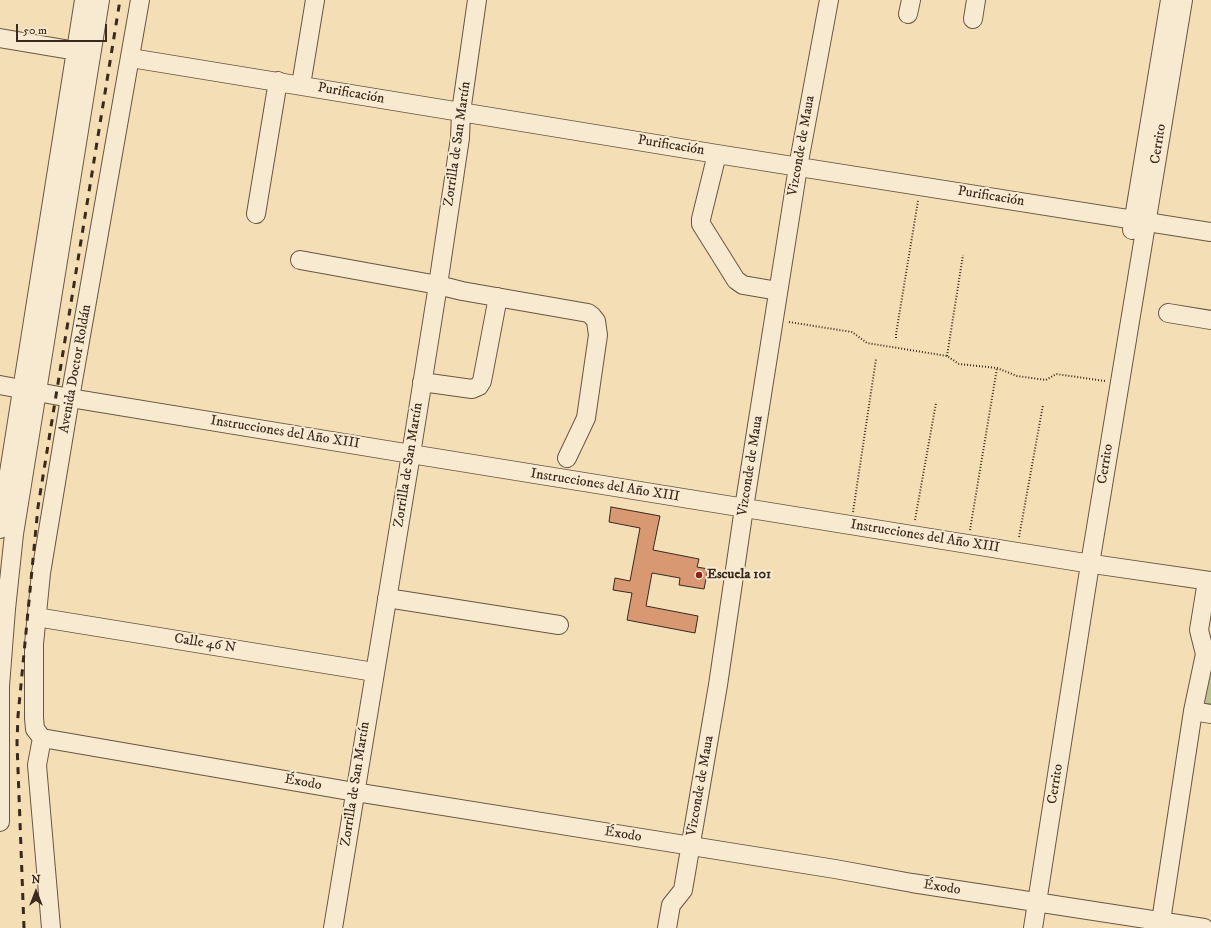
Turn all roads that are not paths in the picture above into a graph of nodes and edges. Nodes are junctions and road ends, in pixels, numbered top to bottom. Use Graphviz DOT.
graph roads {
  1 [pos="84,0"];
  2 [pos="100,0"];
  3 [pos="140,0"];
  4 [pos="315,0"];
  5 [pos="477,0"];
  6 [pos="829,0"];
  7 [pos="976,0"];
  8 [pos="1170,0"];
  9 [pos="1183,0"];
  10 [pos="973,19"];
  11 [pos="0,38"];
  12 [pos="84,53"];
  13 [pos="131,58"];
  14 [pos="278,81"];
  15 [pos="301,85"];
  16 [pos="462,112"];
  17 [pos="717,154"];
  18 [pos="798,167"];
  19 [pos="256,214"];
  20 [pos="1140,220"];
  21 [pos="1211,232"];
  22 [pos="300,260"];
  23 [pos="438,285"];
  24 [pos="778,291"];
  25 [pos="498,297"];
  26 [pos="1168,313"];
  27 [pos="1211,320"];
  28 [pos="422,382"];
  29 [pos="0,385"];
  30 [pos="30,390"];
  31 [pos="70,398"];
  32 [pos="411,454"];
  33 [pos="567,458"];
  34 [pos="744,508"];
  35 [pos="0,529"];
  36 [pos="1084,563"];
  37 [pos="1209,581"];
  38 [pos="386,598"];
  39 [pos="36,617"];
  40 [pos="559,625"];
  41 [pos="374,672"];
  42 [pos="1193,711"];
  43 [pos="1211,714"];
  44 [pos="0,729"];
  45 [pos="42,738"];
  46 [pos="355,792"];
  47 [pos="0,822"];
  48 [pos="690,846"];
  49 [pos="1031,902"];
  50 [pos="1161,921"];
  51 [pos="51,928"];
  52 [pos="333,928"];
  53 [pos="667,928"];
  54 [pos="1022,928"];
  55 [pos="1033,928"];
  56 [pos="1204,928"];
  1 -- 12 [label="street"];
  2 -- 12 [label="street"];
  3 -- 13 [label="street, Avenida Doctor Roldán"];
  4 -- 15 [label="street"];
  5 -- 16 [label="street, Zorrilla de San Martín"];
  6 -- 18 [label="street, Vizconde de Maua"];
  7 -- 10 [label="street"];
  8 -- 20 [label="street, Cerrito"];
  9 -- 20 [label="street, Cerrito"];
  11 -- 12 [label="street"];
  12 -- 30 [label="street"];
  13 -- 14 [label="street, Purificación"];
  13 -- 31 [label="street, Avenida Doctor Roldán"];
  14 -- 15 [label="street, Purificación"];
  14 -- 19 [label="street"];
  15 -- 16 [label="street, Purificación"];
  16 -- 17 [label="street, Purificación"];
  16 -- 23 [label="street, Zorrilla de San Martín"];
  17 -- 18 [label="street, Purificación"];
  17 -- 24 [label="street"];
  18 -- 20 [label="street, Purificación"];
  18 -- 24 [label="street, Vizconde de Maua"];
  20 -- 21 [label="street, Purificación"];
  20 -- 36 [label="street, Cerrito"];
  20 -- 36 [label="street, Cerrito"];
  22 -- 23 [label="street"];
  23 -- 25 [label="street"];
  23 -- 28 [label="street, Zorrilla de San Martín"];
  24 -- 34 [label="street, Vizconde de Maua"];
  25 -- 28 [label="street"];
  25 -- 33 [label="street"];
  26 -- 27 [label="street"];
  28 -- 32 [label="street, Zorrilla de San Martín"];
  29 -- 30 [label="street, Instrucciones del Año XIII"];
  30 -- 31 [label="street, Instrucciones del Año XIII"];
  30 -- 35 [label="street"];
  30 -- 44 [label="street"];
  31 -- 32 [label="street, Instrucciones del Año XIII"];
  31 -- 39 [label="street, Avenida Doctor Roldán"];
  32 -- 34 [label="street, Instrucciones del Año XIII"];
  32 -- 38 [label="street, Zorrilla de San Martín"];
  34 -- 36 [label="street, Instrucciones del Año XIII"];
  34 -- 48 [label="street, Vizconde de Maua"];
  36 -- 37 [label="street, Instrucciones del Año XIII"];
  36 -- 49 [label="street, Cerrito"];
  37 -- 42 [label="street"];
  38 -- 40 [label="street"];
  38 -- 41 [label="street, Zorrilla de San Martín"];
  39 -- 41 [label="street, Calle 46 N"];
  39 -- 45 [label="street, Avenida Doctor Roldán"];
  41 -- 46 [label="street, Zorrilla de San Martín"];
  42 -- 43 [label="street"];
  42 -- 50 [label="street"];
  44 -- 47 [label="street"];
  45 -- 46 [label="street, Éxodo"];
  45 -- 51 [label="street"];
  46 -- 48 [label="street, Éxodo"];
  46 -- 52 [label="street, Zorrilla de San Martín"];
  48 -- 49 [label="street, Éxodo"];
  48 -- 53 [label="street, Vizconde de Maua"];
  49 -- 50 [label="street, Éxodo"];
  49 -- 54 [label="street, Cerrito"];
  49 -- 55 [label="street, Cerrito"];
  50 -- 56 [label="street, Éxodo"];
}
